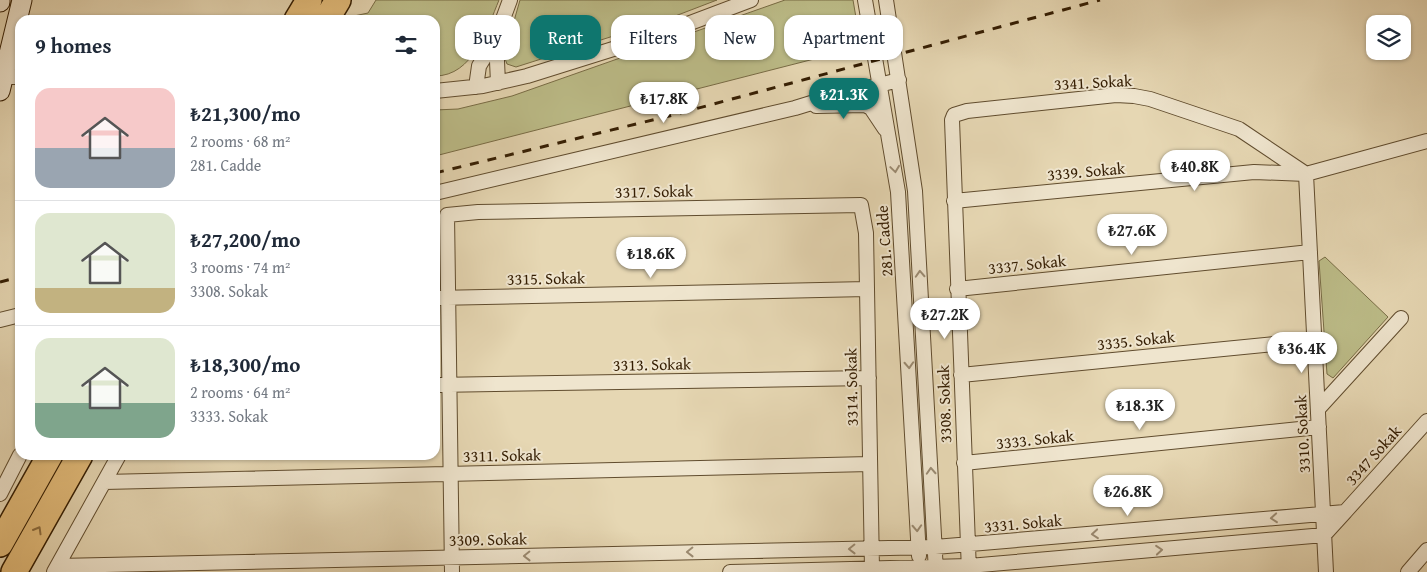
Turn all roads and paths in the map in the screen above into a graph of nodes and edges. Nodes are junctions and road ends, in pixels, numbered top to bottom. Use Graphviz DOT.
graph roads {
  1 [pos="22,0"];
  2 [pos="338,0"];
  3 [pos="510,0"];
  4 [pos="751,0"];
  5 [pos="865,0"];
  6 [pos="886,0"];
  7 [pos="19,15"];
  8 [pos="329,15"];
  9 [pos="504,15"];
  10 [pos="15,41"];
  11 [pos="483,60"];
  12 [pos="497,60"];
  13 [pos="898,80"];
  14 [pos="8,82"];
  15 [pos="498,83"];
  16 [pos="879,85"];
  17 [pos="476,87"];
  18 [pos="440,91"];
  19 [pos="795,108"];
  20 [pos="954,115"];
  21 [pos="890,136"];
  22 [pos="1427,141"];
  23 [pos="1306,174"];
  24 [pos="440,191"];
  25 [pos="954,201"];
  26 [pos="861,205"];
  27 [pos="1310,252"];
  28 [pos="867,289"];
  29 [pos="957,289"];
  30 [pos="442,298"];
  31 [pos="15,316"];
  32 [pos="1401,318"];
  33 [pos="0,320"];
  34 [pos="1314,340"];
  35 [pos="961,375"];
  36 [pos="869,378"];
  37 [pos="440,385"];
  38 [pos="450,385"];
  39 [pos="1318,409"];
  40 [pos="1427,421"];
  41 [pos="1319,428"];
  42 [pos="17,460"];
  43 [pos="47,460"];
  44 [pos="77,460"];
  45 [pos="116,460"];
  46 [pos="964,463"];
  47 [pos="870,464"];
  48 [pos="451,474"];
  49 [pos="104,482"];
  50 [pos="0,494"];
  51 [pos="1345,512"];
  52 [pos="1323,514"];
  53 [pos="1324,535"];
  54 [pos="0,544"];
  55 [pos="968,545"];
  56 [pos="918,547"];
  57 [pos="935,547"];
  58 [pos="872,548"];
  59 [pos="1427,550"];
  60 [pos="452,557"];
  61 [pos="56,569"];
  62 [pos="872,569"];
  63 [pos="969,569"];
  64 [pos="920,570"];
  65 [pos="936,570"];
  66 [pos="14,572"];
  67 [pos="452,572"];
  68 [pos="730,572"];
  69 [pos="1326,572"];
  70 [pos="1408,572"];
  1 -- 7 [label="main road"];
  2 -- 8 [label="highway"];
  3 -- 9 [label="street"];
  4 -- 15 [label="street"];
  5 -- 16 [label="street, 281. Cadde"];
  6 -- 13 [label="street, 281. Cadde"];
  10 -- 14 [label="main road"];
  11 -- 17 [label="street"];
  12 -- 15 [label="street"];
  13 -- 16 [label="street"];
  57 -- 13 [label="street, 281. Cadde, one-way"];
  15 -- 17 [label="street"];
  16 -- 19 [label="street"];
  16 -- 21 [label="street, 281. Cadde"];
  17 -- 18 [label="street"];
  19 -- 21 [label="street"];
  19 -- 24 [label="street"];
  20 -- 23 [label="street, 3341. Sokak"];
  20 -- 25 [label="street, 3308. Sokak"];
  21 -- 56 [label="street, 281. Cadde, one-way"];
  22 -- 23 [label="street, 3339. Sokak"];
  23 -- 25 [label="street, 3339. Sokak"];
  23 -- 27 [label="street, 3310. Sokak"];
  25 -- 29 [label="street, 3308. Sokak"];
  26 -- 28 [label="street, 3314. Sokak"];
  26 -- 30 [label="street, 3317. Sokak"];
  27 -- 29 [label="street, 3337. Sokak"];
  27 -- 34 [label="street, 3310. Sokak"];
  28 -- 30 [label="street, 3315. Sokak"];
  28 -- 36 [label="street, 3314. Sokak"];
  29 -- 35 [label="street, 3308. Sokak"];
  30 -- 38 [label="street"];
  31 -- 33 [label="street"];
  32 -- 39 [label="street"];
  34 -- 35 [label="street, 3335. Sokak"];
  34 -- 39 [label="street, 3310. Sokak"];
  35 -- 46 [label="street, 3308. Sokak"];
  36 -- 38 [label="street, 3313. Sokak"];
  36 -- 47 [label="street, 3314. Sokak"];
  37 -- 38 [label="street, 3313. Sokak"];
  38 -- 48 [label="street"];
  39 -- 41 [label="street, 3310. Sokak"];
  40 -- 51 [label="street, 3347 Sokak"];
  41 -- 46 [label="street, 3333. Sokak"];
  41 -- 52 [label="street, 3310. Sokak"];
  42 -- 50 [label="street"];
  43 -- 54 [label="highway"];
  66 -- 44 [label="highway, one-way"];
  45 -- 49 [label="street"];
  46 -- 55 [label="street, 3308. Sokak"];
  47 -- 48 [label="street, 3311. Sokak"];
  47 -- 58 [label="street, 3314. Sokak"];
  48 -- 49 [label="street, 3311. Sokak"];
  48 -- 60 [label="street"];
  49 -- 61 [label="street"];
  51 -- 52 [label="street, 3331. Sokak"];
  51 -- 53 [label="street, 3347 Sokak"];
  52 -- 53 [label="street, 3310. Sokak"];
  52 -- 55 [label="street, 3331. Sokak, one-way"];
  63 -- 53 [label="street, one-way"];
  53 -- 69 [label="street, 3310. Sokak"];
  55 -- 57 [label="street, 3331. Sokak"];
  55 -- 63 [label="street, 3308. Sokak"];
  56 -- 57 [label="street, 3331. Sokak"];
  56 -- 58 [label="street, 3309. Sokak"];
  56 -- 64 [label="street, 281. Cadde"];
  57 -- 65 [label="street, 281. Cadde"];
  58 -- 60 [label="street, 3309. Sokak, one-way"];
  58 -- 62 [label="street, 3314. Sokak"];
  59 -- 70 [label="street"];
  60 -- 61 [label="street, 3309. Sokak"];
  60 -- 67 [label="street"];
  62 -- 64 [label="street"];
  62 -- 68 [label="street"];
  63 -- 65 [label="street"];
  64 -- 65 [label="street"];
}
